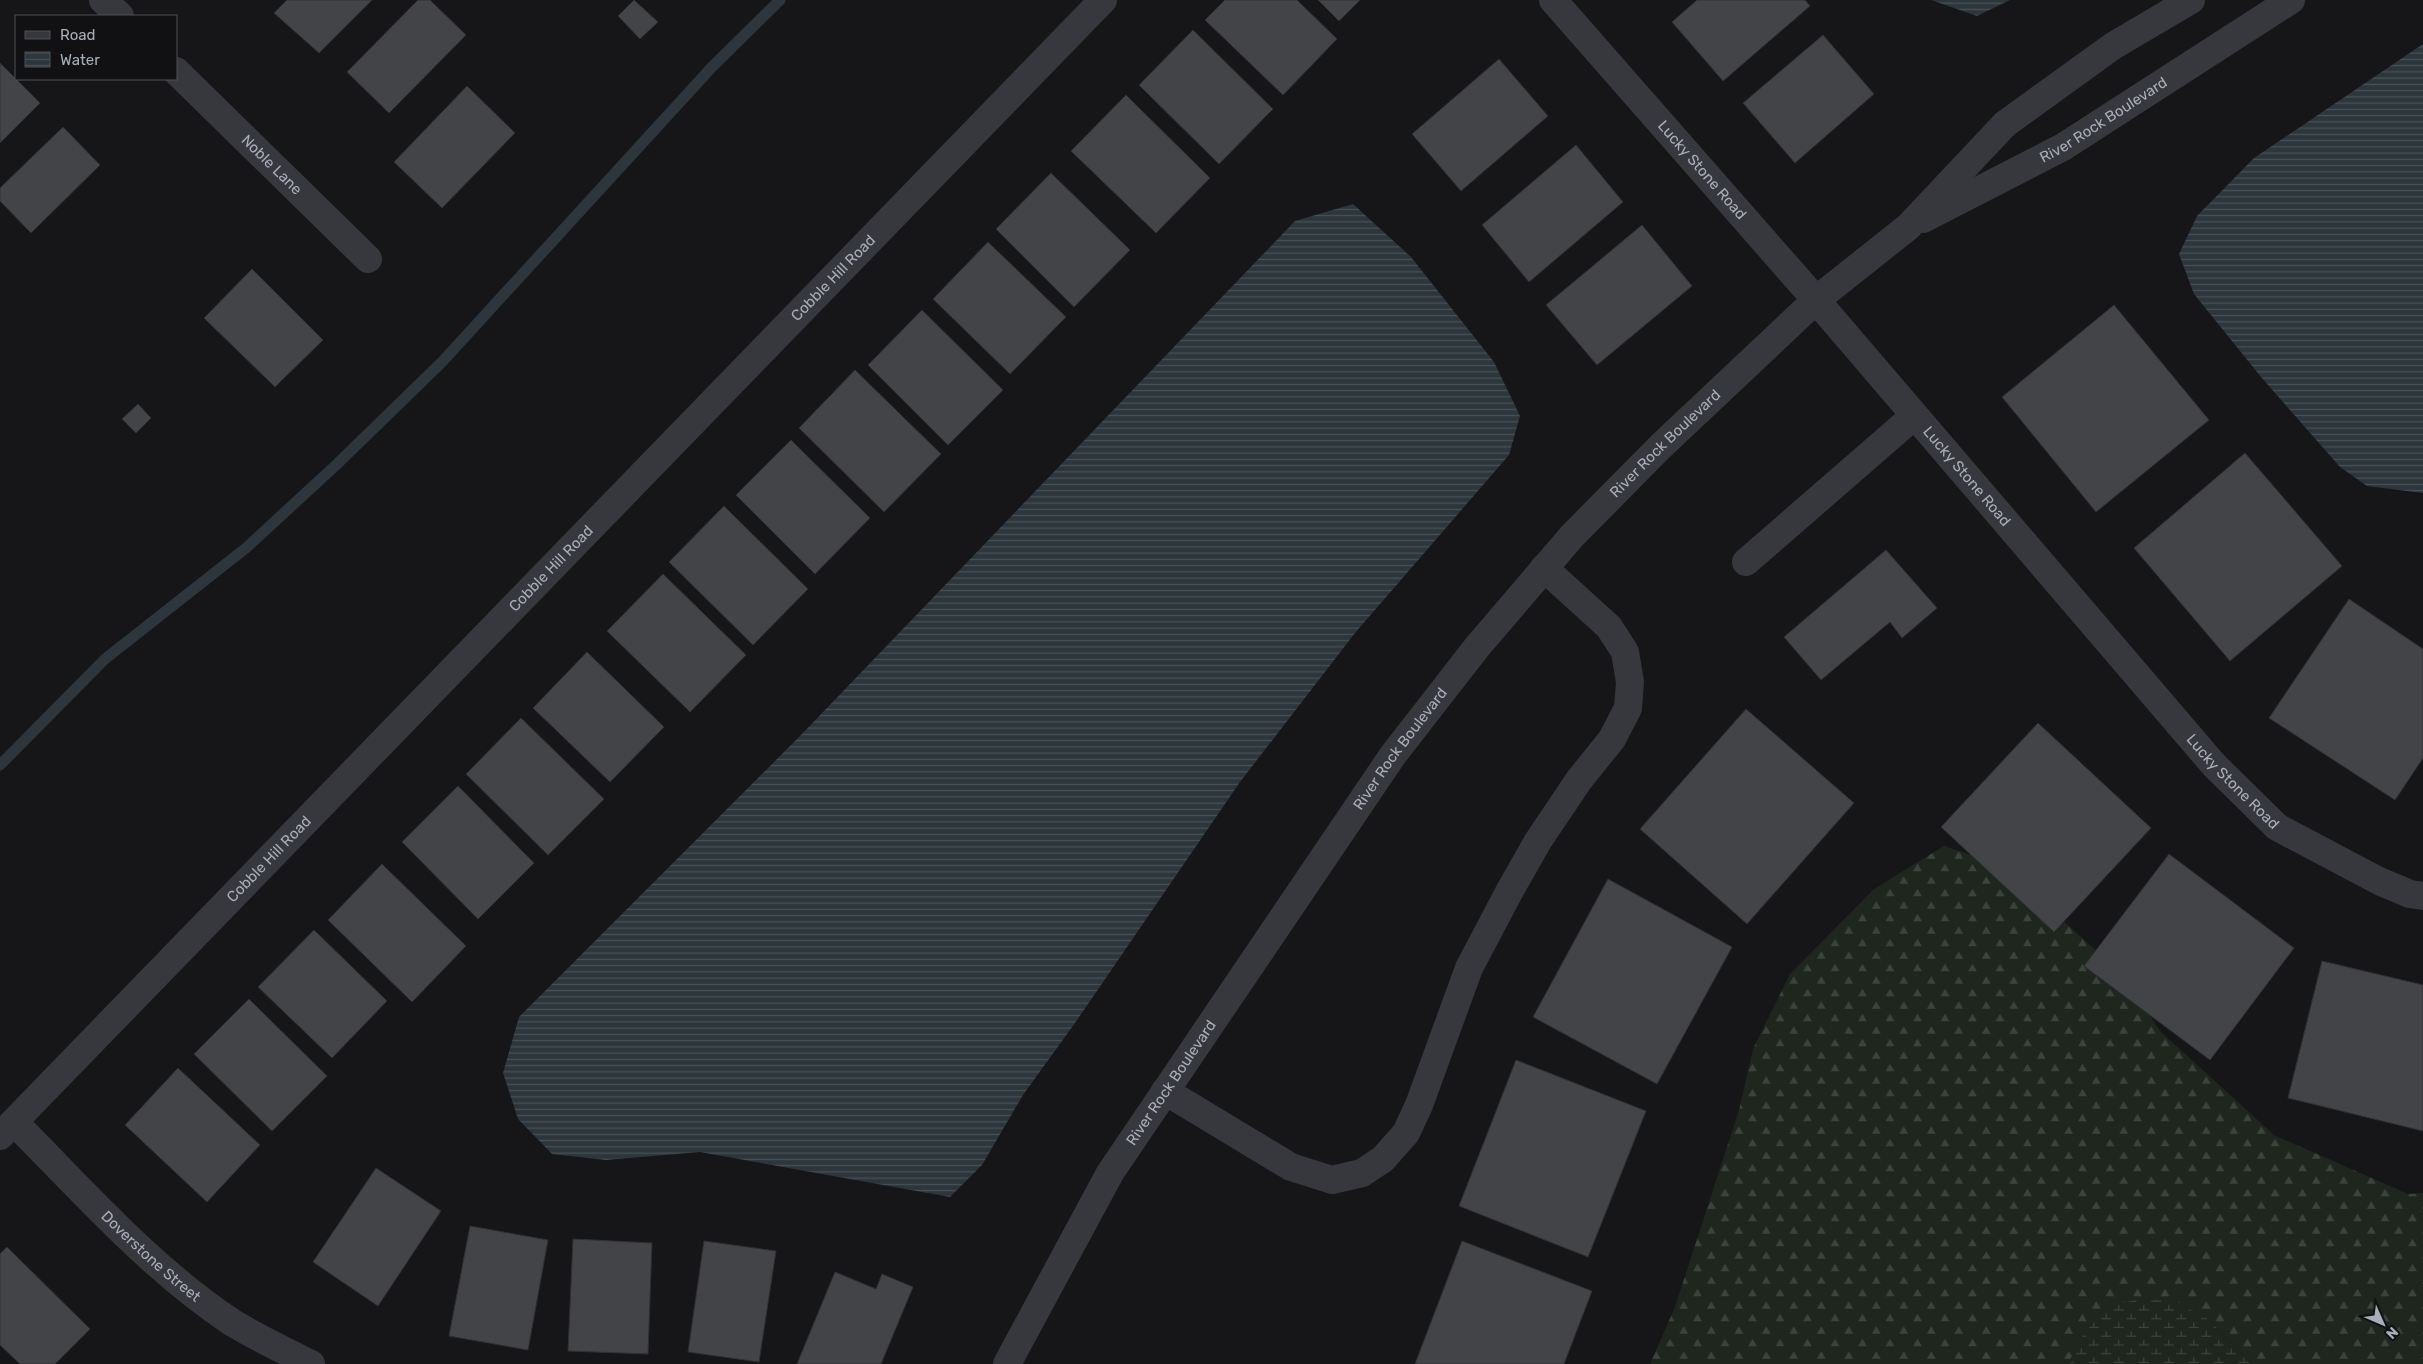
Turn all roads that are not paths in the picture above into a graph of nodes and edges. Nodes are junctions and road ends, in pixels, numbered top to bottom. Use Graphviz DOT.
graph roads {
  1 [pos="103,0"];
  2 [pos="1103,0"];
  3 [pos="1553,0"];
  4 [pos="2191,0"];
  5 [pos="2291,0"];
  6 [pos="119,15"];
  7 [pos="178,73"];
  8 [pos="1908,227"];
  9 [pos="368,259"];
  10 [pos="1816,300"];
  11 [pos="1914,416"];
  12 [pos="1746,562"];
  13 [pos="1544,568"];
  14 [pos="2423,896"];
  15 [pos="1165,1091"];
  16 [pos="7,1129"];
  17 [pos="311,1364"];
  18 [pos="1007,1364"];
  1 -- 6 [label="street"];
  2 -- 16 [label="street, Cobble Hill Road"];
  3 -- 10 [label="street, Lucky Stone Road"];
  4 -- 8 [label="street, River Rock Boulevard"];
  5 -- 8 [label="street, River Rock Boulevard"];
  7 -- 9 [label="street, Noble Lane"];
  8 -- 10 [label="street, River Rock Boulevard"];
  10 -- 11 [label="street, Lucky Stone Road"];
  10 -- 13 [label="street, River Rock Boulevard"];
  11 -- 12 [label="street"];
  11 -- 14 [label="street, Lucky Stone Road"];
  13 -- 15 [label="street, River Rock Boulevard"];
  13 -- 15 [label="street"];
  15 -- 18 [label="street, River Rock Boulevard"];
  16 -- 17 [label="street, Doverstone Street"];
}
